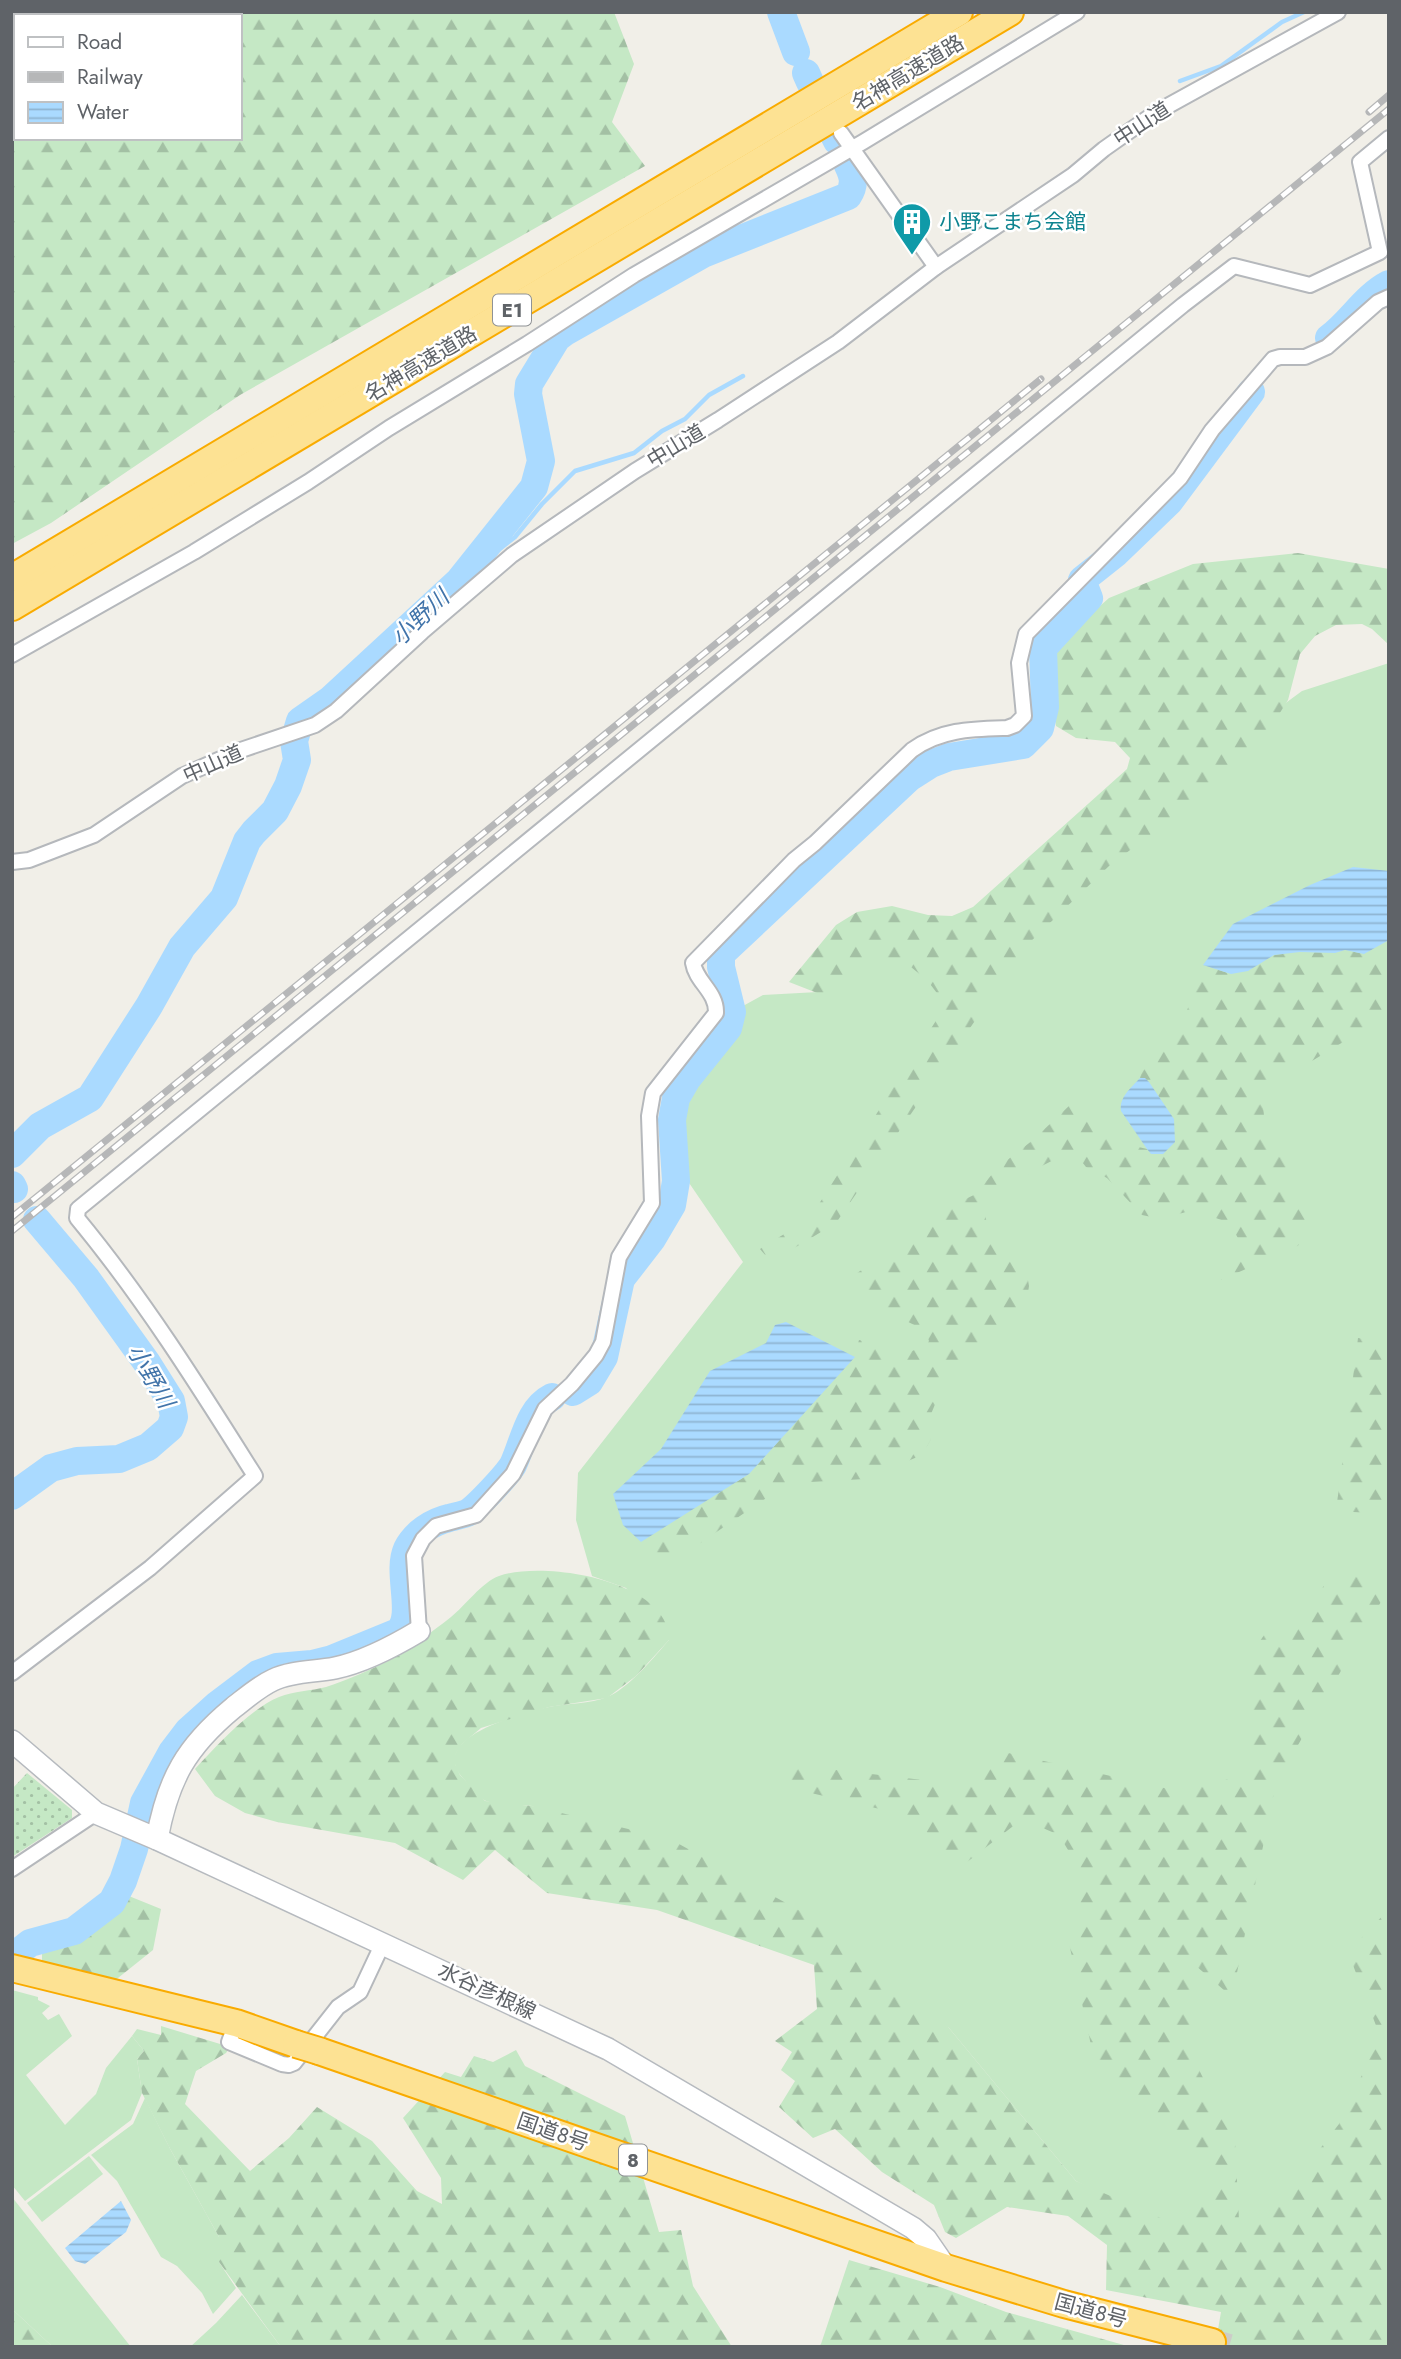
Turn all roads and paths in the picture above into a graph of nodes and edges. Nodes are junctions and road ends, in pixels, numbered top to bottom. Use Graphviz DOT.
graph roads {
  1 [pos="959,12"];
  2 [pos="1010,12"];
  3 [pos="1077,12"];
  4 [pos="1338,12"];
  5 [pos="841,133"];
  6 [pos="1389,138"];
  7 [pos="852,149"];
  8 [pos="936,267"];
  9 [pos="1389,297"];
  10 [pos="12,578"];
  11 [pos="12,607"];
  12 [pos="12,655"];
  13 [pos="12,862"];
  14 [pos="419,1631"];
  15 [pos="12,1673"];
  16 [pos="12,1741"];
  17 [pos="96,1813"];
  18 [pos="144,1833"];
  19 [pos="12,1869"];
  20 [pos="383,1943"];
  21 [pos="12,1968"];
  22 [pos="236,2023"];
  23 [pos="946,2268"];
  24 [pos="1212,2343"];
  1 -- 10 [label="highway, 名神高速道路 / E1"];
  2 -- 11 [label="highway, 名神高速道路 / E1"];
  3 -- 7 [label="street"];
  4 -- 8 [label="street, 中山道"];
  5 -- 7 [label="street"];
  6 -- 15 [label="street"];
  7 -- 8 [label="street"];
  7 -- 12 [label="street"];
  8 -- 13 [label="street, 中山道"];
  9 -- 14 [label="street"];
  14 -- 18 [label="main road"];
  16 -- 17 [label="main road, 水谷彦根線"];
  17 -- 18 [label="main road, 水谷彦根線"];
  17 -- 19 [label="street"];
  18 -- 20 [label="main road, 水谷彦根線"];
  20 -- 22 [label="street"];
  20 -- 23 [label="main road, 水谷彦根線"];
  21 -- 22 [label="highway, 国道8号 / 8"];
  22 -- 23 [label="highway, 国道8号 / 8"];
  23 -- 24 [label="highway, 国道8号 / 8"];
}
